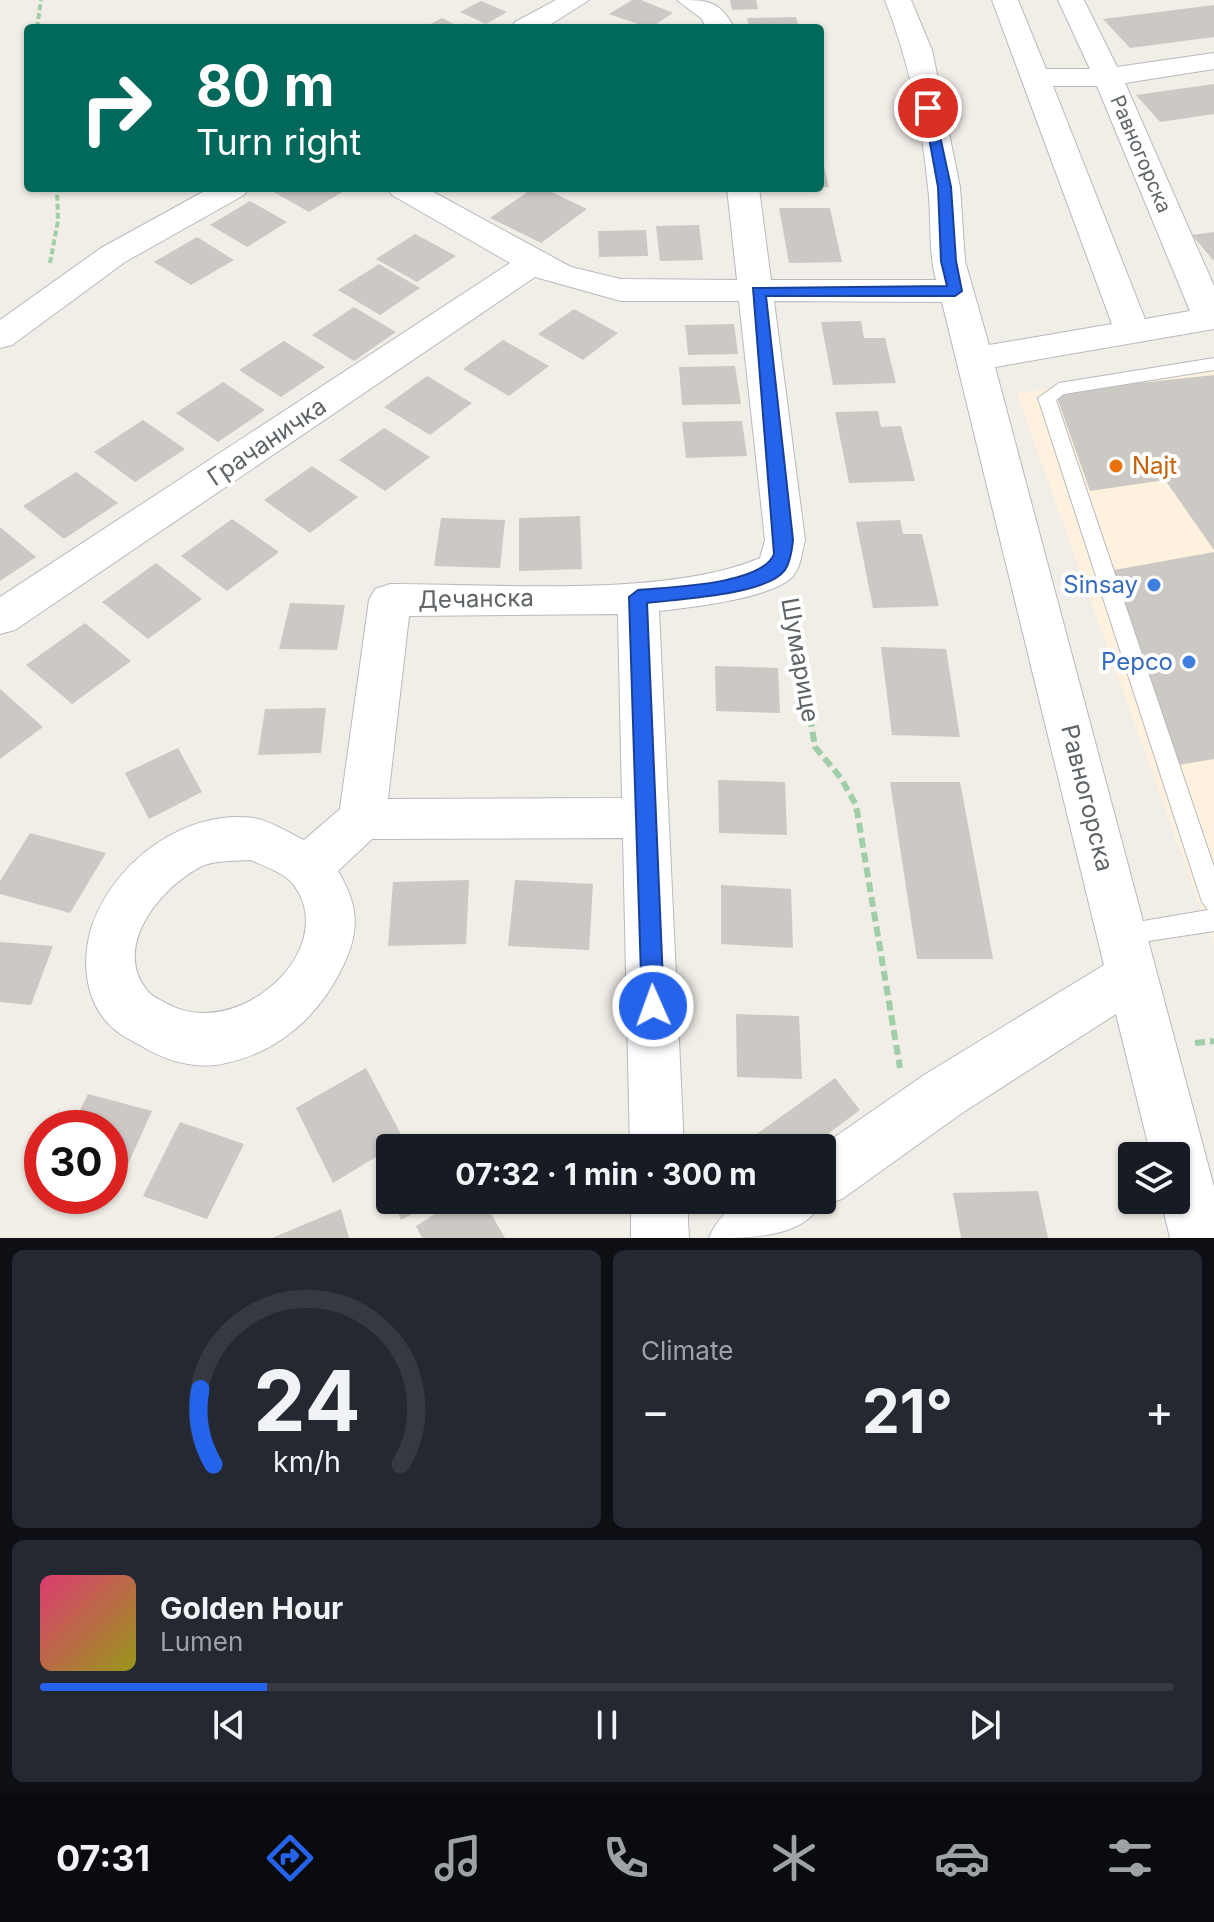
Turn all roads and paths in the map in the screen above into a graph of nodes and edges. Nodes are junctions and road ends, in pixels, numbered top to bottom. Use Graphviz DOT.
graph roads {
  1 [pos="41,0"];
  2 [pos="576,0"];
  3 [pos="690,0"];
  4 [pos="898,0"];
  5 [pos="1005,0"];
  6 [pos="1071,0"];
  7 [pos="38,24"];
  8 [pos="532,24"];
  9 [pos="718,24"];
  10 [pos="1214,61"];
  11 [pos="1108,77"];
  12 [pos="1037,78"];
  13 [pos="57,192"];
  14 [pos="226,192"];
  15 [pos="410,192"];
  16 [pos="744,192"];
  17 [pos="533,263"];
  18 [pos="758,291"];
  19 [pos="955,291"];
  20 [pos="58,294"];
  21 [pos="1212,319"];
  22 [pos="1132,331"];
  23 [pos="0,337"];
  24 [pos="975,359"];
  25 [pos="1214,364"];
  26 [pos="778,567"];
  27 [pos="638,597"];
  28 [pos="0,618"];
  29 [pos="648,818"];
  30 [pos="362,819"];
  31 [pos="310,865"];
  32 [pos="1214,902"];
  33 [pos="1214,920"];
  34 [pos="1127,955"];
  35 [pos="909,1119"];
  36 [pos="657,1134"];
  37 [pos="836,1169"];
  38 [pos="659,1214"];
  39 [pos="773,1214"];
  40 [pos="660,1238"];
  41 [pos="738,1238"];
  42 [pos="1199,1238"];
  1 -- 7 [label="path"];
  2 -- 8 [label="street"];
  3 -- 9 [label="street"];
  4 -- 19 [label="street, Равногорска"];
  5 -- 12 [label="street"];
  6 -- 11 [label="street, Равногорска"];
  10 -- 11 [label="street, Равногорска"];
  11 -- 12 [label="street, Равногорска"];
  11 -- 21 [label="street, Равногорска"];
  12 -- 22 [label="street"];
  13 -- 20 [label="path"];
  14 -- 20 [label="street"];
  15 -- 17 [label="street"];
  16 -- 18 [label="street, Шумарице"];
  17 -- 18 [label="street"];
  17 -- 28 [label="street, Грачаничка"];
  18 -- 19 [label="street"];
  18 -- 26 [label="street, Шумарице"];
  19 -- 24 [label="street, Равногорска"];
  20 -- 23 [label="street"];
  21 -- 22 [label="street, Равногорска"];
  22 -- 24 [label="street, Равногорска"];
  24 -- 34 [label="street, Равногорска"];
  25 -- 32 [label="lane"];
  26 -- 27 [label="street"];
  26 -- 35 [label="path, Шумарице"];
  27 -- 29 [label="street"];
  27 -- 30 [label="street, Дечанска"];
  29 -- 30 [label="street"];
  29 -- 36 [label="street"];
  30 -- 31 [label="street"];
  31 -- 31 [label="street"];
  33 -- 34 [label="lane"];
  34 -- 35 [label="street"];
  34 -- 42 [label="street, Равногорска"];
  35 -- 37 [label="street"];
  38 -- 40 [label="street"];
  39 -- 41 [label="street"];
}
